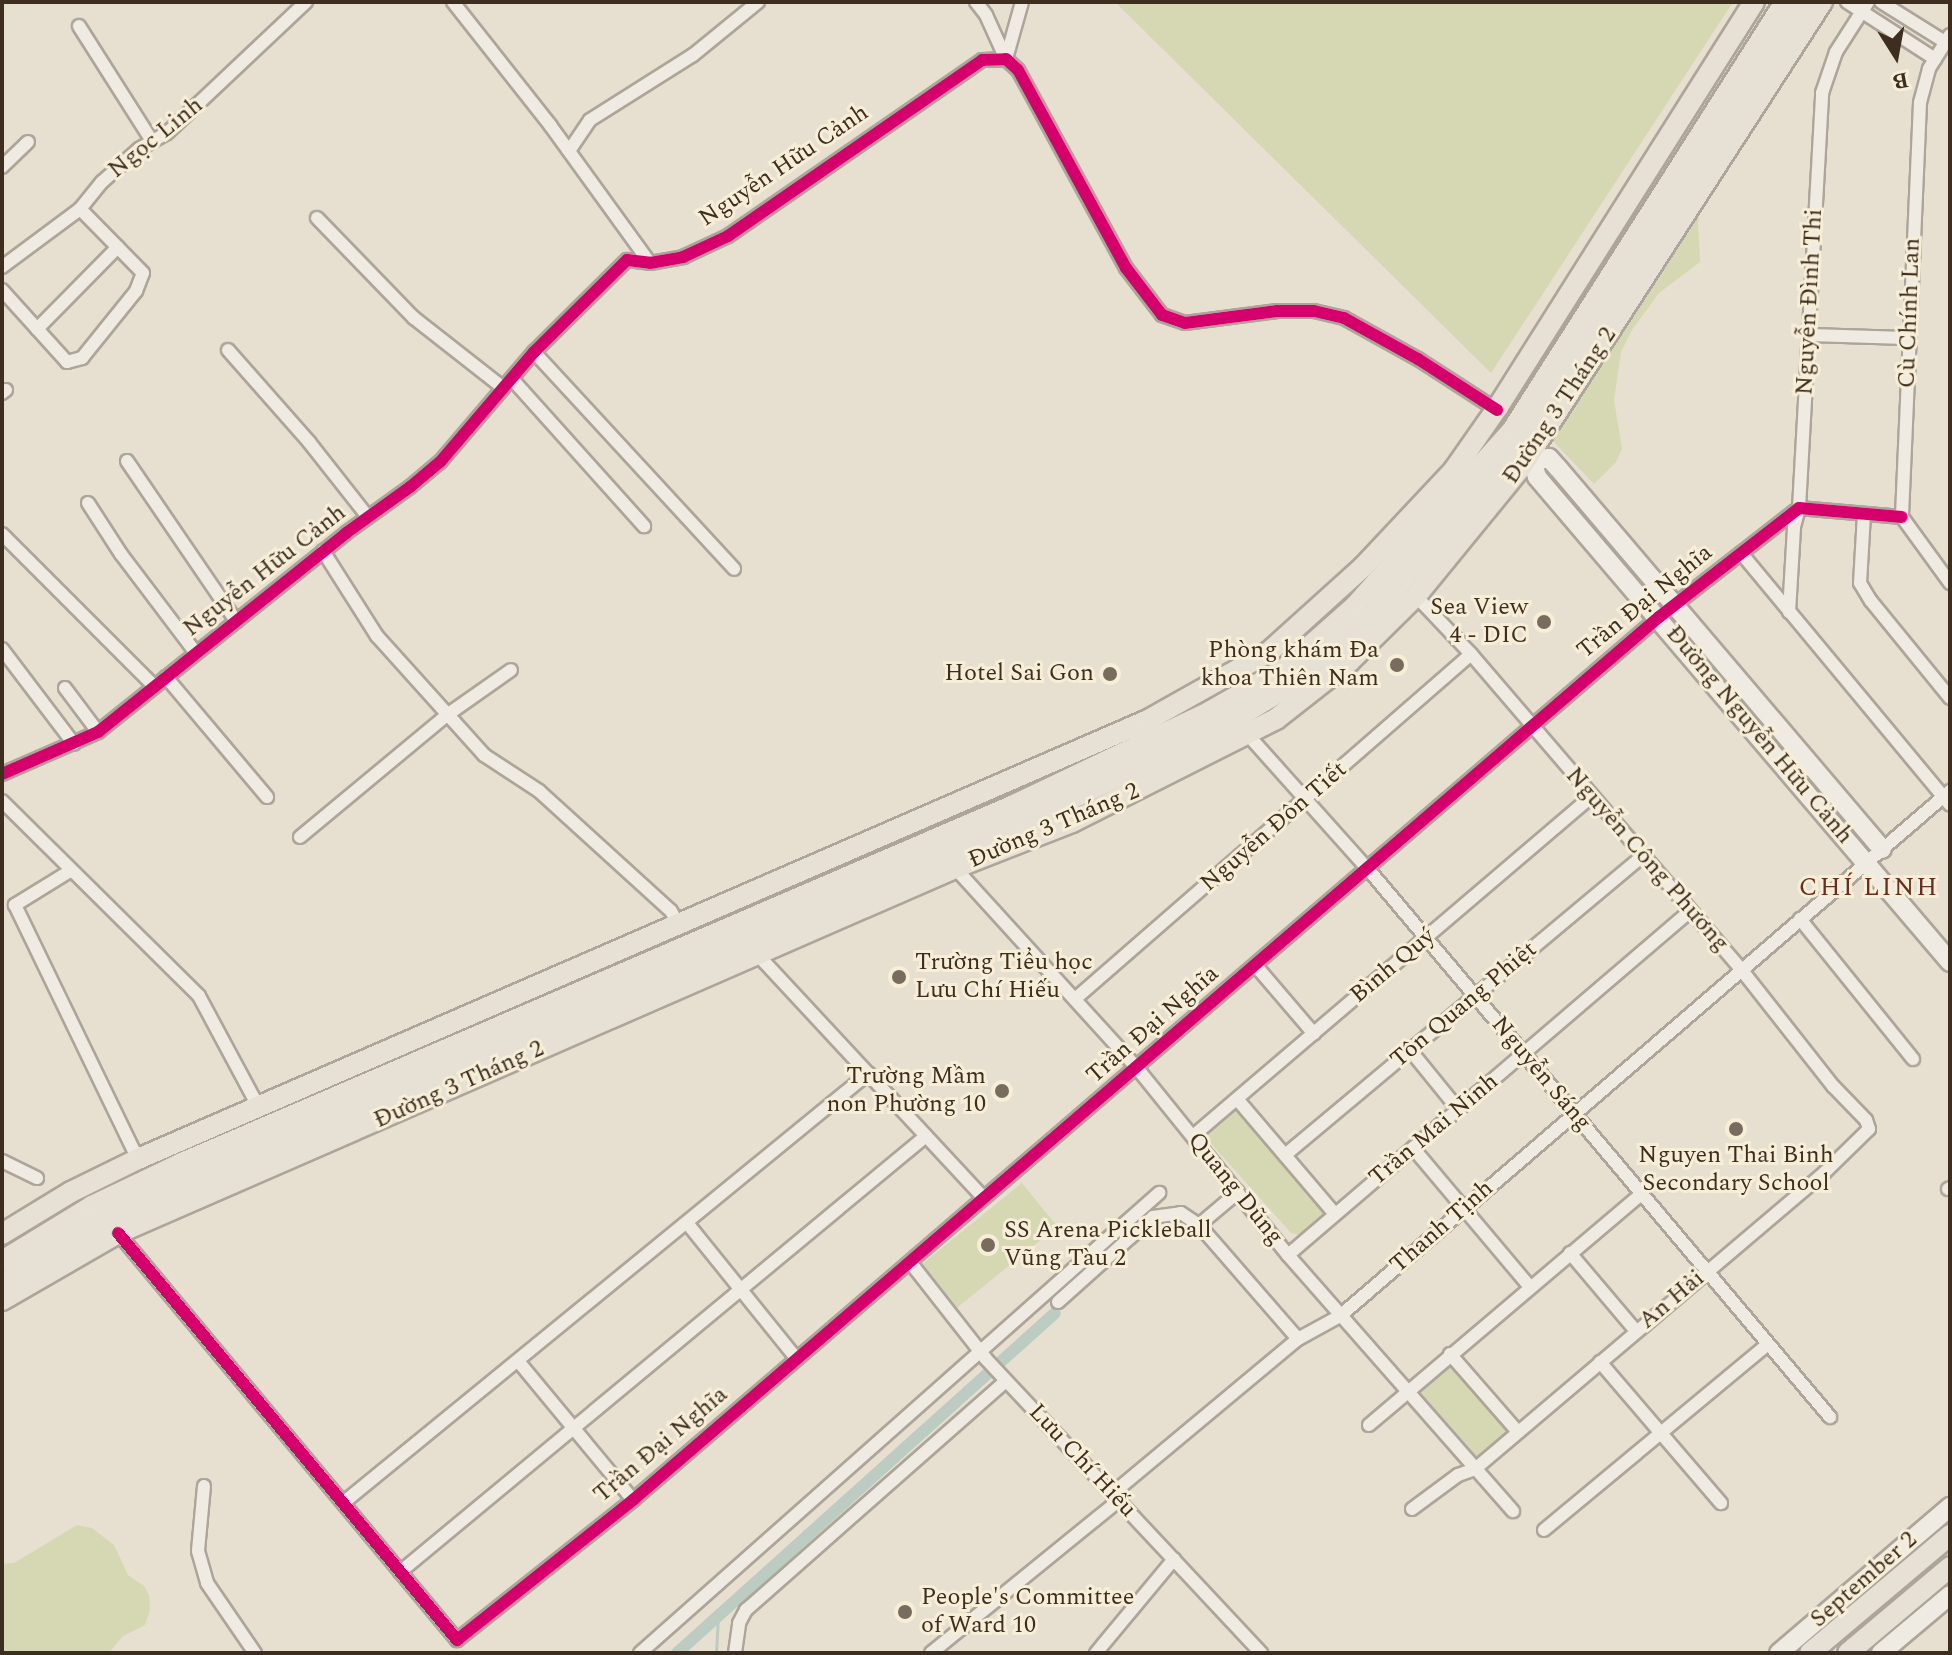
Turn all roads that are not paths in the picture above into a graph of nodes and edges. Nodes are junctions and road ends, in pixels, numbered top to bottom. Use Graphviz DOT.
graph roads {
  1 [pos="306,2"];
  2 [pos="453,2"];
  3 [pos="758,2"];
  4 [pos="976,2"];
  5 [pos="1022,2"];
  6 [pos="1754,2"];
  7 [pos="1785,2"];
  8 [pos="1806,2"];
  9 [pos="1822,2"];
  10 [pos="1847,2"];
  11 [pos="1881,2"];
  12 [pos="1865,6"];
  13 [pos="79,26"];
  14 [pos="1948,39"];
  15 [pos="1006,59"];
  16 [pos="1935,59"];
  17 [pos="152,141"];
  18 [pos="28,142"];
  19 [pos="569,151"];
  20 [pos="2,167"];
  21 [pos="80,209"];
  22 [pos="317,218"];
  23 [pos="118,247"];
  24 [pos="650,263"];
  25 [pos="2,267"];
  26 [pos="2,290"];
  27 [pos="37,329"];
  28 [pos="1809,335"];
  29 [pos="1907,338"];
  30 [pos="228,350"];
  31 [pos="534,352"];
  32 [pos="507,383"];
  33 [pos="1497,410"];
  34 [pos="1524,447"];
  35 [pos="127,461"];
  36 [pos="88,503"];
  37 [pos="1799,508"];
  38 [pos="1418,510"];
  39 [pos="1864,514"];
  40 [pos="368,517"];
  41 [pos="1438,517"];
  42 [pos="1902,517"];
  43 [pos="644,526"];
  44 [pos="2,534"];
  45 [pos="323,551"];
  46 [pos="1741,553"];
  47 [pos="1369,561"];
  48 [pos="734,569"];
  49 [pos="1382,578"];
  50 [pos="1950,583"];
  51 [pos="1416,596"];
  52 [pos="1666,611"];
  53 [pos="1789,612"];
  54 [pos="236,621"];
  55 [pos="1305,636"];
  56 [pos="2,649"];
  57 [pos="196,653"];
  58 [pos="1471,654"];
  59 [pos="511,670"];
  60 [pos="166,677"];
  61 [pos="154,686"];
  62 [pos="65,688"];
  63 [pos="1950,698"];
  64 [pos="447,715"];
  65 [pos="1533,725"];
  66 [pos="98,732"];
  67 [pos="1248,735"];
  68 [pos="74,744"];
  69 [pos="2,774"];
  70 [pos="1592,796"];
  71 [pos="267,797"];
  72 [pos="1948,797"];
  73 [pos="1307,799"];
  74 [pos="2,801"];
  75 [pos="300,837"];
  76 [pos="1882,849"];
  77 [pos="1643,856"];
  78 [pos="952,861"];
  79 [pos="1867,862"];
  80 [pos="1368,869"];
  81 [pos="70,871"];
  82 [pos="718,908"];
  83 [pos="1690,911"];
  84 [pos="1800,919"];
  85 [pos="679,926"];
  86 [pos="727,928"];
  87 [pos="1425,938"];
  88 [pos="752,947"];
  89 [pos="1950,962"];
  90 [pos="1256,966"];
  91 [pos="1741,969"];
  92 [pos="692,974"];
  93 [pos="1474,996"];
  94 [pos="1075,999"];
  95 [pos="1314,1034"];
  96 [pos="1410,1050"];
  97 [pos="1523,1054"];
  98 [pos="1913,1059"];
  99 [pos="1137,1068"];
  100 [pos="869,1073"];
  101 [pos="1237,1099"];
  102 [pos="258,1106"];
  103 [pos="1458,1109"];
  104 [pos="1574,1112"];
  105 [pos="1869,1129"];
  106 [pos="926,1136"];
  107 [pos="1193,1136"];
  108 [pos="1413,1148"];
  109 [pos="1285,1155"];
  110 [pos="138,1159"];
  111 [pos="2,1161"];
  112 [pos="37,1178"];
  113 [pos="1238,1192"];
  114 [pos="1159,1193"];
  115 [pos="1641,1194"];
  116 [pos="983,1197"];
  117 [pos="1464,1206"];
  118 [pos="1335,1214"];
  119 [pos="687,1223"];
  120 [pos="1199,1225"];
  121 [pos="118,1233"];
  122 [pos="2,1234"];
  123 [pos="1570,1253"];
  124 [pos="1288,1255"];
  125 [pos="2,1261"];
  126 [pos="910,1262"];
  127 [pos="1706,1271"];
  128 [pos="2,1285"];
  129 [pos="1530,1287"];
  130 [pos="740,1290"];
  131 [pos="2,1300"];
  132 [pos="1058,1302"];
  133 [pos="1340,1316"];
  134 [pos="1636,1331"];
  135 [pos="1298,1339"];
  136 [pos="1768,1344"];
  137 [pos="1450,1354"];
  138 [pos="983,1355"];
  139 [pos="796,1358"];
  140 [pos="518,1361"];
  141 [pos="1600,1362"];
  142 [pos="1004,1379"];
  143 [pos="1407,1390"];
  144 [pos="1830,1417"];
  145 [pos="1369,1425"];
  146 [pos="573,1429"];
  147 [pos="1518,1432"];
  148 [pos="1661,1433"];
  149 [pos="1475,1469"];
  150 [pos="204,1486"];
  151 [pos="1113,1493"];
  152 [pos="633,1500"];
  153 [pos="343,1503"];
  154 [pos="1721,1503"];
  155 [pos="1950,1507"];
  156 [pos="1412,1509"];
  157 [pos="1513,1511"];
  158 [pos="1925,1528"];
  159 [pos="1544,1530"];
  160 [pos="1944,1540"];
  161 [pos="1174,1559"];
  162 [pos="1950,1567"];
  163 [pos="400,1572"];
  164 [pos="1950,1595"];
  165 [pos="255,1653"];
  166 [pos="640,1653"];
  167 [pos="735,1653"];
  168 [pos="931,1653"];
  169 [pos="1096,1653"];
  170 [pos="1261,1653"];
  171 [pos="1779,1653"];
  172 [pos="1810,1653"];
  173 [pos="1848,1653"];
  174 [pos="1881,1653"];
  1 -- 17 [label="street, Ngọc Linh"];
  2 -- 19 [label="street"];
  3 -- 19 [label="street"];
  4 -- 15 [label="street"];
  5 -- 15 [label="street"];
  6 -- 33 [label="main road, Đường 3 Tháng 2"];
  7 -- 34 [label="main road, Đường 3 Tháng 2"];
  8 -- 34 [label="main road, Đường 3 Tháng 2"];
  9 -- 34 [label="main road, Đường 3 Tháng 2"];
  10 -- 12 [label="street"];
  11 -- 14 [label="street"];
  12 -- 16 [label="street"];
  12 -- 28 [label="street, Nguyễn Đình Thi"];
  13 -- 17 [label="street"];
  14 -- 16 [label="street, Cù Chính Lan"];
  15 -- 24 [label="street, Nguyễn Hữu Cảnh"];
  15 -- 33 [label="street"];
  16 -- 29 [label="street, Cù Chính Lan"];
  17 -- 21 [label="street, Ngọc Linh"];
  18 -- 20 [label="street"];
  19 -- 24 [label="street"];
  21 -- 23 [label="street"];
  21 -- 25 [label="street, Ngọc Linh"];
  22 -- 32 [label="street"];
  23 -- 27 [label="street"];
  23 -- 27 [label="street"];
  24 -- 31 [label="street, Nguyễn Hữu Cảnh"];
  26 -- 27 [label="street"];
  28 -- 29 [label="street"];
  28 -- 37 [label="street, Nguyễn Đình Thi"];
  29 -- 42 [label="street, Cù Chính Lan"];
  30 -- 40 [label="street"];
  31 -- 32 [label="street, Nguyễn Hữu Cảnh"];
  31 -- 48 [label="street"];
  32 -- 40 [label="street, Nguyễn Hữu Cảnh"];
  32 -- 43 [label="street"];
  33 -- 34 [label="main road"];
  33 -- 38 [label="main road, Đường 3 Tháng 2"];
  34 -- 41 [label="main road, Đường 3 Tháng 2"];
  34 -- 51 [label="main road, Đường 3 Tháng 2"];
  34 -- 52 [label="main road, Đường Nguyễn Hữu Cảnh"];
  34 -- 78 [label="main road, Đường 3 Tháng 2"];
  35 -- 54 [label="street"];
  36 -- 57 [label="street"];
  37 -- 39 [label="street"];
  37 -- 46 [label="street, Trần Đại Nghĩa"];
  37 -- 53 [label="street, Nguyễn Đình Thi"];
  38 -- 41 [label="main road"];
  38 -- 47 [label="main road, Đường 3 Tháng 2"];
  39 -- 42 [label="street"];
  39 -- 63 [label="street"];
  40 -- 45 [label="street, Nguyễn Hữu Cảnh"];
  41 -- 49 [label="main road, Đường 3 Tháng 2"];
  42 -- 50 [label="street"];
  44 -- 61 [label="street"];
  45 -- 54 [label="street, Nguyễn Hữu Cảnh"];
  45 -- 64 [label="street"];
  46 -- 52 [label="street, Trần Đại Nghĩa"];
  46 -- 53 [label="street"];
  47 -- 49 [label="main road"];
  47 -- 55 [label="main road, Đường 3 Tháng 2"];
  49 -- 55 [label="main road, Đường 3 Tháng 2"];
  51 -- 58 [label="street, Nguyễn Công Phương"];
  51 -- 67 [label="main road, Đường 3 Tháng 2"];
  52 -- 65 [label="street, Trần Đại Nghĩa"];
  52 -- 76 [label="main road, Đường Nguyễn Hữu Cảnh"];
  52 -- 79 [label="main road, Đường Nguyễn Hữu Cảnh"];
  53 -- 72 [label="street"];
  54 -- 57 [label="street, Nguyễn Hữu Cảnh"];
  55 -- 82 [label="main road, Đường 3 Tháng 2"];
  55 -- 86 [label="main road, Đường 3 Tháng 2"];
  56 -- 68 [label="street"];
  57 -- 60 [label="street, Nguyễn Hữu Cảnh"];
  58 -- 65 [label="street, Nguyễn Công Phương"];
  58 -- 73 [label="street, Nguyễn Đôn Tiết"];
  59 -- 64 [label="street"];
  60 -- 61 [label="street, Nguyễn Hữu Cảnh"];
  60 -- 71 [label="street"];
  61 -- 66 [label="street, Nguyễn Hữu Cảnh"];
  62 -- 66 [label="street"];
  64 -- 75 [label="street"];
  64 -- 85 [label="street"];
  65 -- 70 [label="street, Nguyễn Công Phương"];
  65 -- 80 [label="street, Trần Đại Nghĩa"];
  66 -- 68 [label="street, Nguyễn Hữu Cảnh"];
  67 -- 73 [label="street, Nguyễn Sáng"];
  67 -- 78 [label="main road, Đường 3 Tháng 2"];
  68 -- 69 [label="street, Nguyễn Hữu Cảnh"];
  70 -- 77 [label="street, Nguyễn Công Phương"];
  70 -- 87 [label="street, Bình Quý"];
  72 -- 76 [label="street, Thanh Tịnh"];
  73 -- 80 [label="street, Nguyễn Sáng"];
  73 -- 94 [label="street, Nguyễn Đôn Tiết"];
  74 -- 81 [label="street"];
  76 -- 79 [label="street, Thanh Tịnh"];
  77 -- 83 [label="street, Nguyễn Công Phương"];
  77 -- 93 [label="street, Tôn Quang Phiệt"];
  78 -- 88 [label="main road, Đường 3 Tháng 2"];
  78 -- 94 [label="street, Quang Dũng"];
  79 -- 84 [label="street, Thanh Tịnh"];
  79 -- 89 [label="main road"];
  80 -- 87 [label="street, Nguyễn Sáng"];
  80 -- 90 [label="street, Trần Đại Nghĩa"];
  81 -- 102 [label="street"];
  81 -- 110 [label="street"];
  82 -- 85 [label="main road, Đường 3 Tháng 2"];
  82 -- 86 [label="main road"];
  83 -- 91 [label="street, Nguyễn Công Phương"];
  83 -- 97 [label="street, Trần Mai Ninh"];
  84 -- 91 [label="street, Thanh Tịnh"];
  84 -- 98 [label="street"];
  85 -- 102 [label="main road, Đường 3 Tháng 2"];
  86 -- 125 [label="main road, Đường 3 Tháng 2"];
  87 -- 93 [label="street, Nguyễn Sáng"];
  87 -- 95 [label="street, Bình Quý"];
  88 -- 92 [label="main road, Đường 3 Tháng 2"];
  88 -- 100 [label="street"];
  90 -- 95 [label="street"];
  90 -- 99 [label="street, Trần Đại Nghĩa"];
  91 -- 104 [label="street, Thanh Tịnh"];
  91 -- 105 [label="street, Nguyễn Công Phương"];
  92 -- 121 [label="main road, Đường 3 Tháng 2"];
  92 -- 128 [label="main road, Đường 3 Tháng 2"];
  93 -- 96 [label="street, Tôn Quang Phiệt"];
  93 -- 97 [label="street, Nguyễn Sáng"];
  94 -- 99 [label="street, Quang Dũng"];
  95 -- 101 [label="street, Bình Quý"];
  96 -- 103 [label="street"];
  96 -- 109 [label="street, Tôn Quang Phiệt"];
  97 -- 103 [label="street, Trần Mai Ninh"];
  97 -- 104 [label="street, Nguyễn Sáng"];
  99 -- 107 [label="street, Quang Dũng"];
  99 -- 116 [label="street, Trần Đại Nghĩa"];
  100 -- 106 [label="street"];
  100 -- 119 [label="street"];
  101 -- 107 [label="street, Bình Quý"];
  101 -- 109 [label="street"];
  102 -- 110 [label="main road, Đường 3 Tháng 2"];
  103 -- 108 [label="street, Trần Mai Ninh"];
  104 -- 115 [label="street, Nguyễn Sáng"];
  104 -- 117 [label="street, Thanh Tịnh"];
  105 -- 127 [label="street, An Hải"];
  106 -- 116 [label="street"];
  106 -- 130 [label="street"];
  107 -- 113 [label="street, Quang Dũng"];
  108 -- 117 [label="street"];
  108 -- 118 [label="street, Trần Mai Ninh"];
  109 -- 118 [label="street"];
  110 -- 122 [label="main road, Đường 3 Tháng 2"];
  111 -- 112 [label="street"];
  113 -- 120 [label="street"];
  113 -- 124 [label="street, Quang Dũng"];
  114 -- 138 [label="street"];
  115 -- 123 [label="street"];
  115 -- 127 [label="street, Nguyễn Sáng"];
  116 -- 126 [label="street, Trần Đại Nghĩa"];
  117 -- 129 [label="street"];
  117 -- 133 [label="street, Thanh Tịnh"];
  118 -- 124 [label="street, Trần Mai Ninh"];
  119 -- 130 [label="street"];
  119 -- 140 [label="street"];
  120 -- 132 [label="street"];
  120 -- 135 [label="street"];
  121 -- 131 [label="main road, Đường 3 Tháng 2"];
  121 -- 153 [label="street"];
  123 -- 129 [label="street"];
  123 -- 134 [label="street"];
  124 -- 133 [label="street, Quang Dũng"];
  126 -- 138 [label="street, Lưu Chí Hiếu"];
  126 -- 139 [label="street, Trần Đại Nghĩa"];
  127 -- 134 [label="street, An Hải"];
  127 -- 136 [label="street, Nguyễn Sáng"];
  129 -- 137 [label="street"];
  130 -- 139 [label="street"];
  130 -- 146 [label="street"];
  133 -- 135 [label="street, Thanh Tịnh"];
  133 -- 143 [label="street, Quang Dũng"];
  134 -- 141 [label="street, An Hải"];
  135 -- 151 [label="street, Thanh Tịnh"];
  136 -- 144 [label="street, Nguyễn Sáng"];
  136 -- 148 [label="street"];
  137 -- 143 [label="street"];
  137 -- 147 [label="street"];
  138 -- 142 [label="street, Lưu Chí Hiếu"];
  138 -- 166 [label="street"];
  139 -- 152 [label="street, Trần Đại Nghĩa"];
  140 -- 146 [label="street"];
  140 -- 153 [label="street"];
  141 -- 147 [label="street, An Hải"];
  141 -- 148 [label="street"];
  142 -- 151 [label="street, Lưu Chí Hiếu"];
  142 -- 167 [label="street"];
  143 -- 145 [label="street"];
  143 -- 149 [label="street, Quang Dũng"];
  146 -- 152 [label="street"];
  146 -- 163 [label="street"];
  147 -- 149 [label="street, An Hải"];
  148 -- 154 [label="street"];
  148 -- 159 [label="street"];
  149 -- 156 [label="street, An Hải"];
  149 -- 157 [label="street, Quang Dũng"];
  150 -- 165 [label="street"];
  151 -- 161 [label="street, Lưu Chí Hiếu"];
  151 -- 168 [label="street, Thanh Tịnh"];
  152 -- 163 [label="street, Trần Đại Nghĩa"];
  153 -- 163 [label="street"];
  155 -- 158 [label="main road, September 2"];
  158 -- 160 [label="main road"];
  158 -- 171 [label="main road, September 2"];
  160 -- 172 [label="main road, September 2"];
  161 -- 169 [label="street"];
  161 -- 170 [label="street, Lưu Chí Hiếu"];
  162 -- 173 [label="main road, September 2"];
  164 -- 174 [label="main road"];
}
